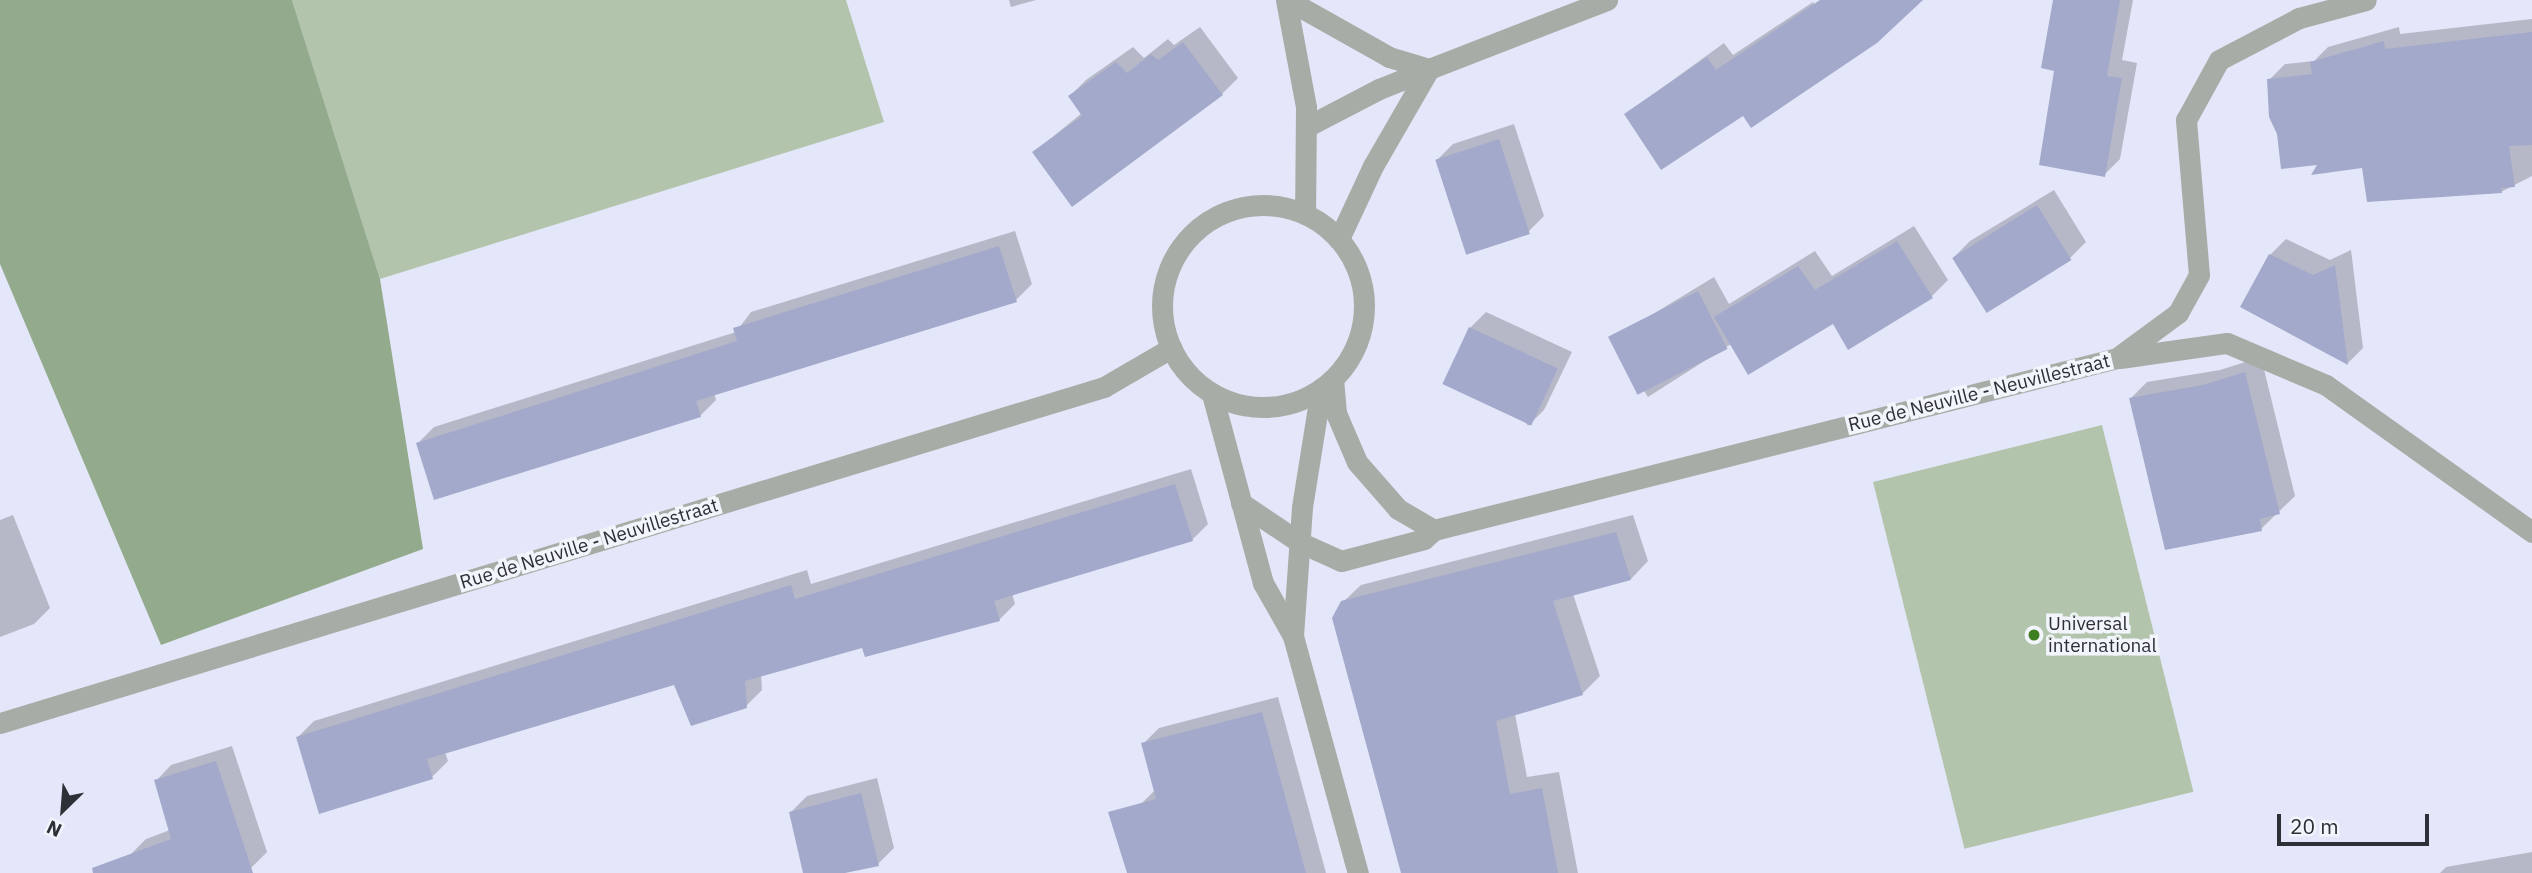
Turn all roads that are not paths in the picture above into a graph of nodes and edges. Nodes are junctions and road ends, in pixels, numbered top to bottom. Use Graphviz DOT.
graph roads {
  1 [pos="1287,0"];
  2 [pos="1607,0"];
  3 [pos="2365,0"];
  4 [pos="1429,69"];
  5 [pos="1306,127"];
  6 [pos="1305,214"];
  7 [pos="1339,239"];
  8 [pos="1171,348"];
  9 [pos="2118,358"];
  10 [pos="1327,385"];
  11 [pos="1212,394"];
  12 [pos="1241,503"];
  13 [pos="1434,530"];
  14 [pos="2532,532"];
  15 [pos="1299,542"];
  16 [pos="1293,636"];
  17 [pos="0,723"];
  18 [pos="1358,873"];
  1 -- 4 [label="street"];
  1 -- 5 [label="street"];
  2 -- 4 [label="street"];
  3 -- 9 [label="street, Rue de Neuville - Neuvillestraat"];
  4 -- 5 [label="street"];
  4 -- 7 [label="street"];
  5 -- 6 [label="street"];
  6 -- 7 [label="street"];
  6 -- 8 [label="street"];
  7 -- 10 [label="street"];
  8 -- 11 [label="street"];
  8 -- 17 [label="street, Rue de Neuville - Neuvillestraat"];
  9 -- 13 [label="street, Rue de Neuville - Neuvillestraat"];
  9 -- 14 [label="street"];
  10 -- 11 [label="street"];
  10 -- 13 [label="street"];
  10 -- 15 [label="street"];
  11 -- 12 [label="street"];
  12 -- 15 [label="street, Rue de Neuville - Neuvillestraat"];
  12 -- 16 [label="street"];
  13 -- 15 [label="street, Rue de Neuville - Neuvillestraat"];
  15 -- 16 [label="street"];
  16 -- 18 [label="street"];
}
